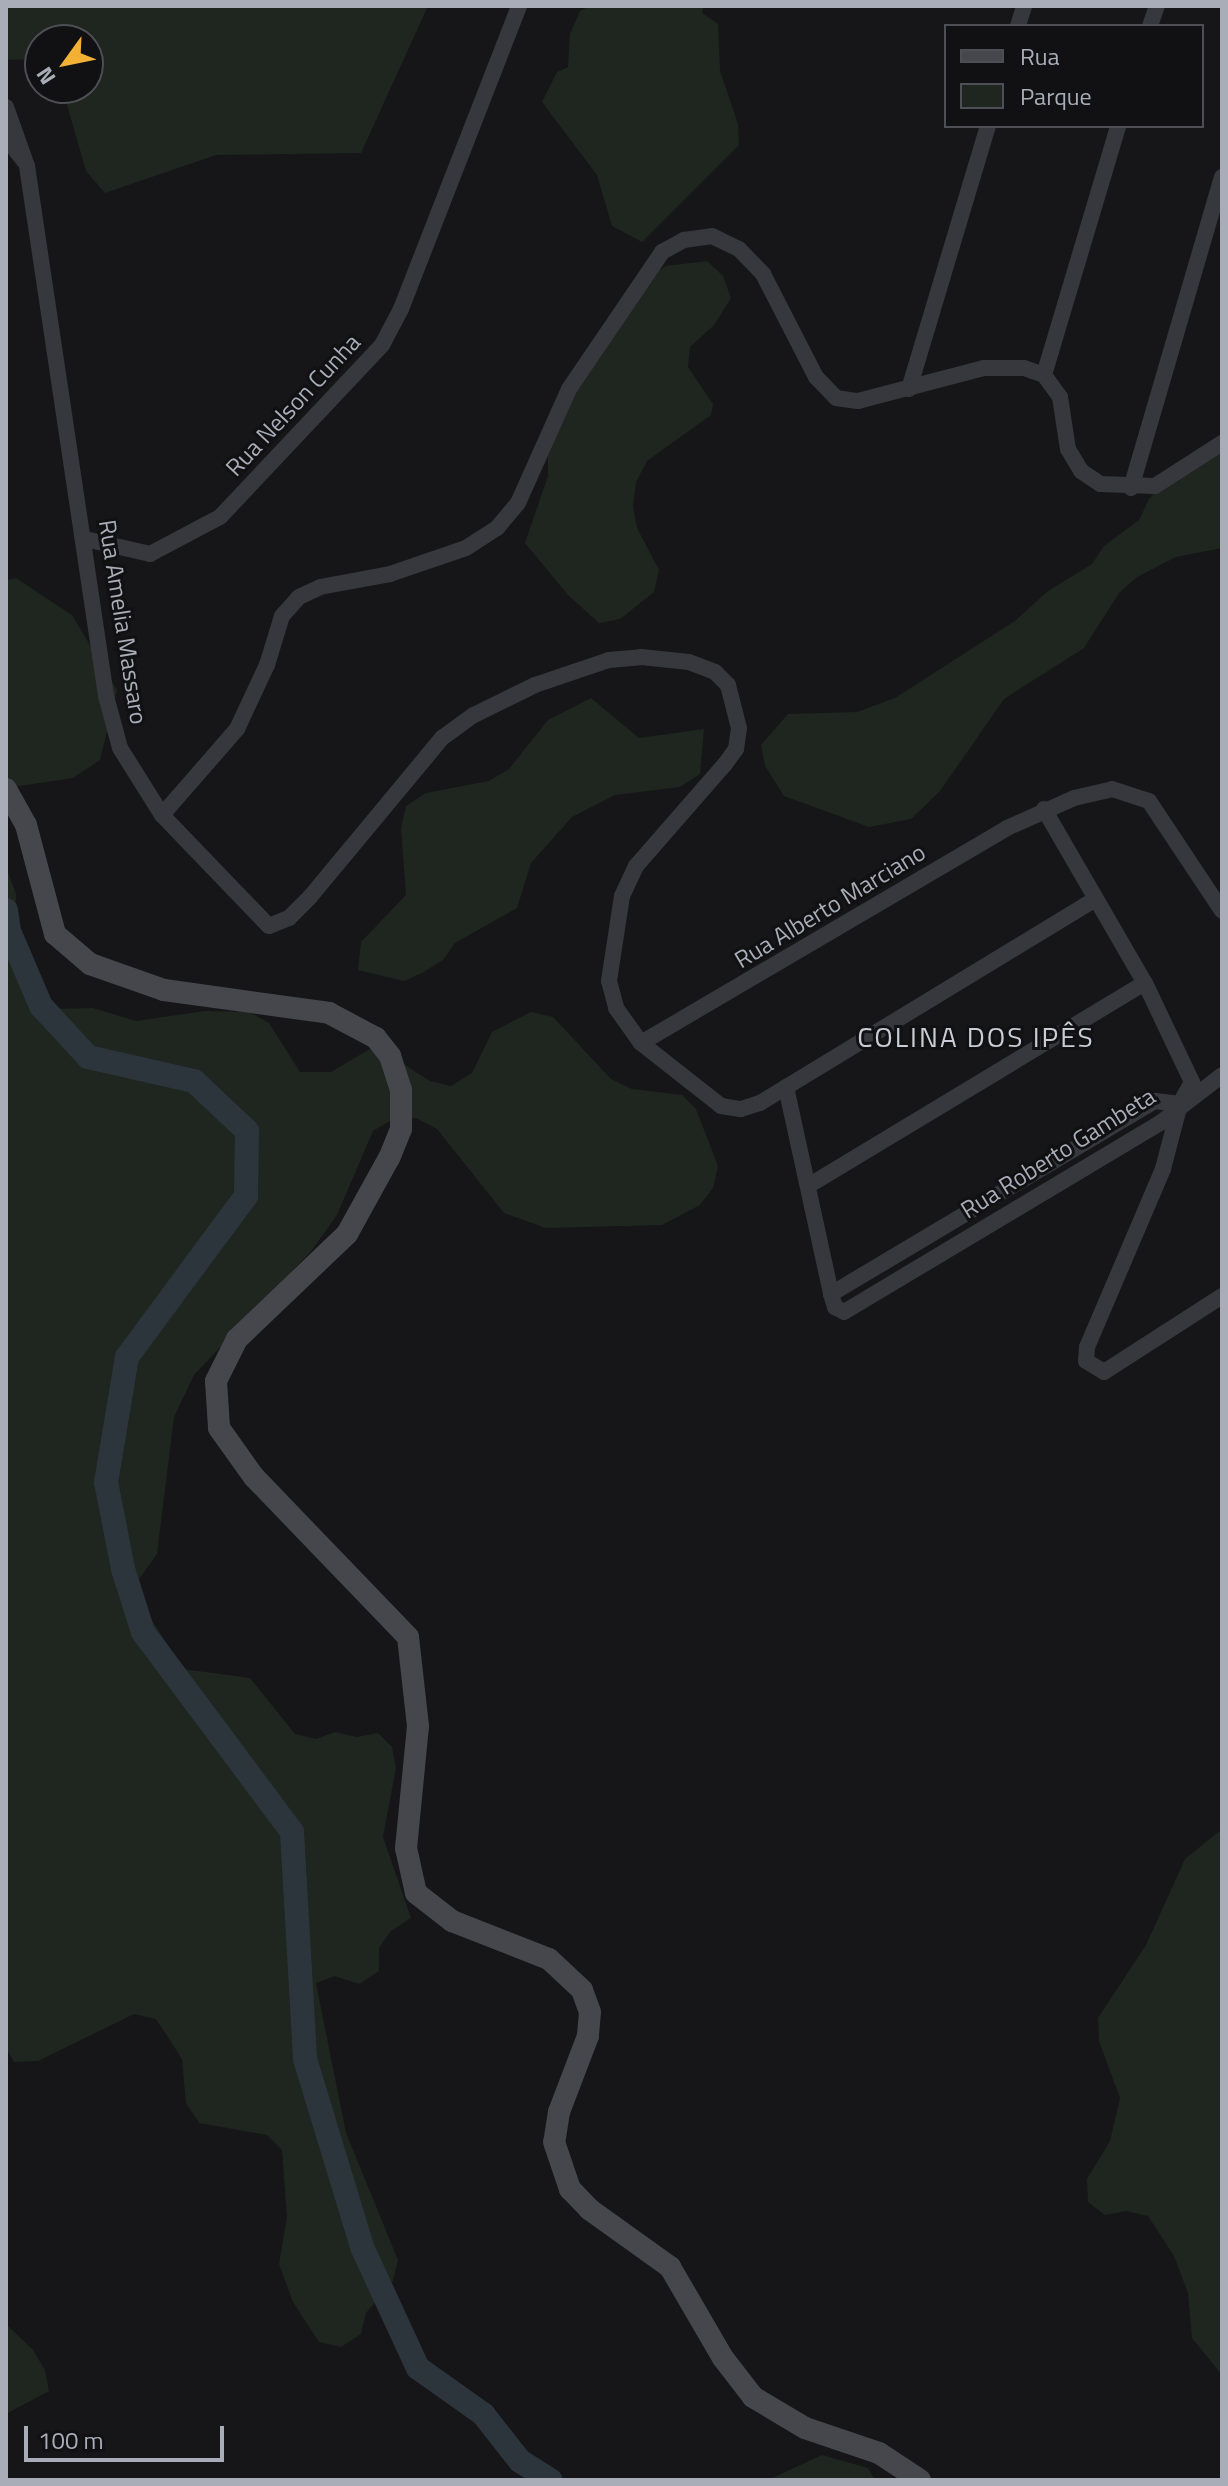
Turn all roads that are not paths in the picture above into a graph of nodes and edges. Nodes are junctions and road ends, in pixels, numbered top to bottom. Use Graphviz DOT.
graph roads {
  1 [pos="519,6"];
  2 [pos="6,107"];
  3 [pos="987,128"];
  4 [pos="1117,128"];
  5 [pos="6,138"];
  6 [pos="27,166"];
  7 [pos="1222,177"];
  8 [pos="1044,375"];
  9 [pos="909,389"];
  10 [pos="1222,443"];
  11 [pos="1131,488"];
  12 [pos="85,539"];
  13 [pos="6,789"];
  14 [pos="1044,809"];
  15 [pos="162,815"];
  16 [pos="1095,899"];
  17 [pos="1222,911"];
  18 [pos="1145,983"];
  19 [pos="641,1043"];
  20 [pos="1222,1075"];
  21 [pos="786,1087"];
  22 [pos="1180,1104"];
  23 [pos="808,1186"];
  24 [pos="1222,1296"];
  25 [pos="920,2480"];
  1 -- 12 [label="street, Rua Nelson Cunha"];
  2 -- 6 [label="street, Rua Amelia Massaro"];
  3 -- 9 [label="street"];
  4 -- 8 [label="street"];
  5 -- 6 [label="street"];
  6 -- 12 [label="street, Rua Amelia Massaro"];
  7 -- 11 [label="street"];
  8 -- 9 [label="street"];
  8 -- 11 [label="street"];
  9 -- 15 [label="street"];
  10 -- 11 [label="street"];
  12 -- 15 [label="street, Rua Amelia Massaro"];
  13 -- 25 [label="street"];
  14 -- 16 [label="street"];
  14 -- 17 [label="street, Rua Alberto Marciano"];
  14 -- 19 [label="street, Rua Alberto Marciano"];
  15 -- 19 [label="street, Rua Amelia Massaro"];
  16 -- 18 [label="street"];
  16 -- 21 [label="street"];
  18 -- 22 [label="street"];
  18 -- 23 [label="street"];
  19 -- 21 [label="street"];
  20 -- 22 [label="street"];
  21 -- 23 [label="street"];
  22 -- 23 [label="street, Rua Roberto Gambeta"];
  22 -- 24 [label="street"];
}
